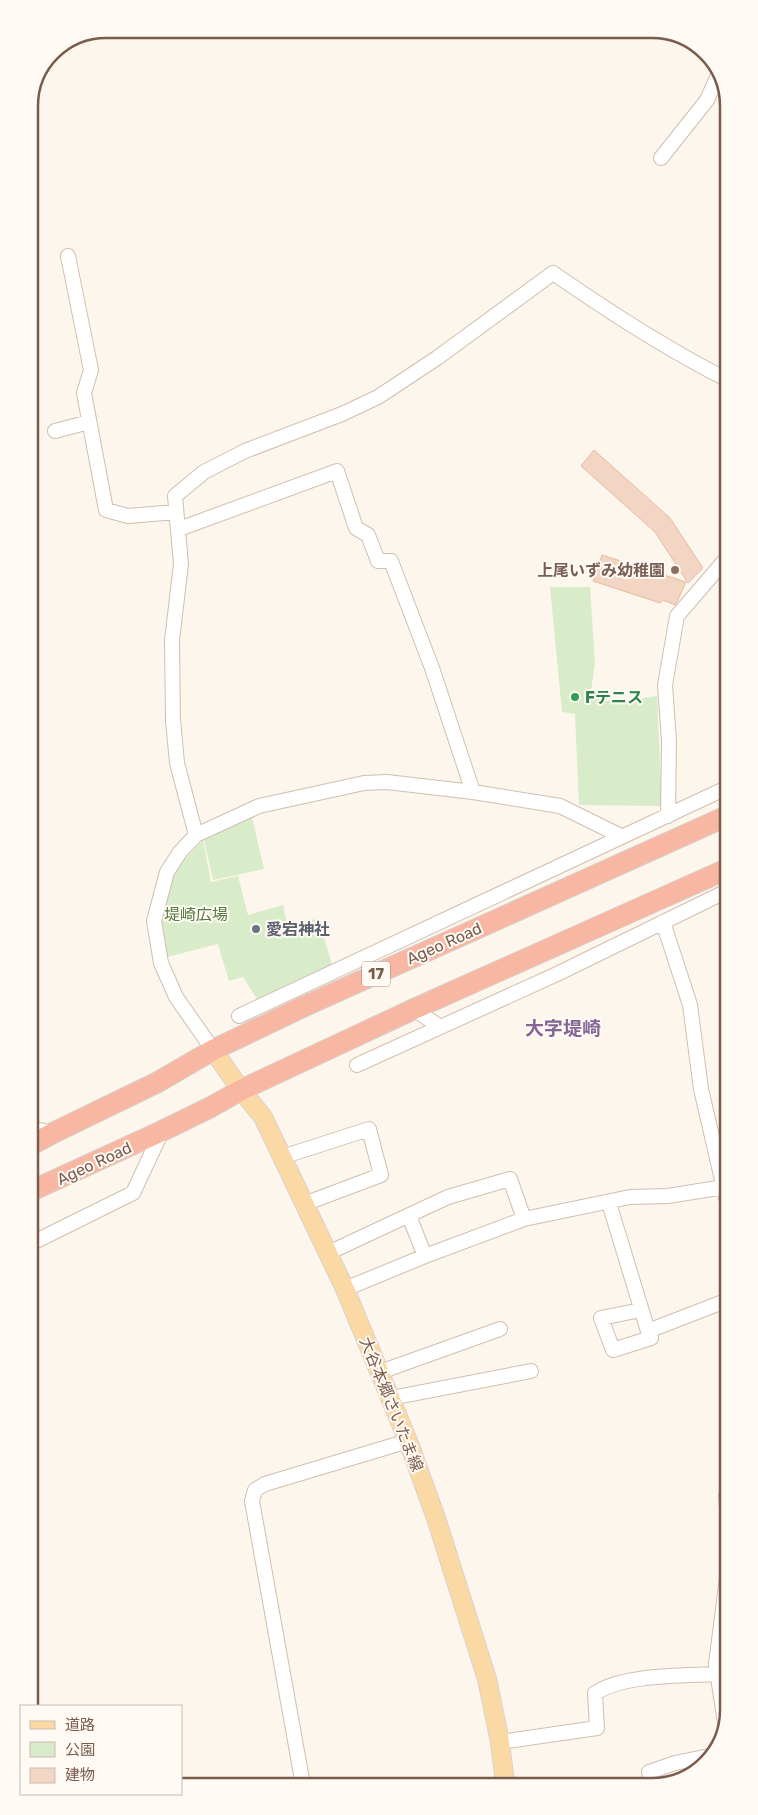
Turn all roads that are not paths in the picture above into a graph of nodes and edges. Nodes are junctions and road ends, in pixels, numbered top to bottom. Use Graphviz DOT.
graph roads {
  1 [pos="715,81"];
  2 [pos="661,158"];
  3 [pos="68,256"];
  4 [pos="720,376"];
  5 [pos="89,422"];
  6 [pos="55,431"];
  7 [pos="176,512"];
  8 [pos="178,529"];
  9 [pos="720,566"];
  10 [pos="720,791"];
  11 [pos="473,792"];
  12 [pos="668,816"];
  13 [pos="720,819"];
  14 [pos="196,836"];
  15 [pos="620,836"];
  16 [pos="720,872"];
  17 [pos="720,894"];
  18 [pos="664,922"];
  19 [pos="302,985"];
  20 [pos="305,1006"];
  21 [pos="414,1009"];
  22 [pos="239,1016"];
  23 [pos="440,1027"];
  24 [pos="213,1050"];
  25 [pos="357,1066"];
  26 [pos="241,1090"];
  27 [pos="38,1130"];
  28 [pos="162,1131"];
  29 [pos="53,1133"];
  30 [pos="38,1141"];
  31 [pos="282,1157"];
  32 [pos="720,1170"];
  33 [pos="38,1188"];
  34 [pos="720,1188"];
  35 [pos="609,1203"];
  36 [pos="304,1204"];
  37 [pos="408,1216"];
  38 [pos="524,1219"];
  39 [pos="38,1240"];
  40 [pos="328,1253"];
  41 [pos="425,1256"];
  42 [pos="345,1289"];
  43 [pos="720,1303"];
  44 [pos="642,1310"];
  45 [pos="500,1329"];
  46 [pos="648,1331"];
  47 [pos="531,1371"];
  48 [pos="380,1372"];
  49 [pos="391,1398"];
  50 [pos="408,1441"];
  51 [pos="720,1633"];
  52 [pos="718,1674"];
  53 [pos="720,1687"];
  54 [pos="500,1742"];
  55 [pos="699,1758"];
  56 [pos="302,1777"];
  57 [pos="502,1778"];
  58 [pos="650,1778"];
  1 -- 2 [label="street"];
  3 -- 5 [label="street"];
  4 -- 7 [label="street"];
  5 -- 6 [label="street"];
  5 -- 7 [label="street"];
  7 -- 8 [label="street"];
  8 -- 11 [label="street"];
  8 -- 14 [label="street"];
  9 -- 12 [label="street"];
  10 -- 12 [label="street"];
  11 -- 14 [label="street"];
  11 -- 15 [label="street"];
  12 -- 15 [label="street"];
  13 -- 20 [label="highway, Ageo Road / 17"];
  14 -- 24 [label="street"];
  15 -- 19 [label="street"];
  16 -- 21 [label="highway, Ageo Road"];
  17 -- 18 [label="street"];
  18 -- 23 [label="street"];
  18 -- 32 [label="street"];
  19 -- 20 [label="street"];
  19 -- 22 [label="street"];
  20 -- 24 [label="highway, Ageo Road / 17"];
  21 -- 23 [label="street"];
  21 -- 26 [label="highway, Ageo Road"];
  23 -- 25 [label="street"];
  24 -- 26 [label="main road, 大谷本郷さいたま線"];
  24 -- 29 [label="highway, Ageo Road / 17"];
  26 -- 28 [label="highway, Ageo Road"];
  26 -- 31 [label="main road, 大谷本郷さいたま線"];
  27 -- 29 [label="street"];
  28 -- 33 [label="highway, Ageo Road"];
  28 -- 39 [label="street"];
  29 -- 30 [label="highway, Ageo Road / 17"];
  31 -- 36 [label="main road, 大谷本郷さいたま線"];
  31 -- 36 [label="street"];
  34 -- 35 [label="street"];
  35 -- 38 [label="street"];
  35 -- 44 [label="street"];
  36 -- 40 [label="main road, 大谷本郷さいたま線"];
  37 -- 38 [label="street"];
  37 -- 40 [label="street"];
  37 -- 41 [label="street"];
  38 -- 41 [label="street"];
  40 -- 42 [label="main road, 大谷本郷さいたま線"];
  41 -- 42 [label="street"];
  42 -- 48 [label="main road, 大谷本郷さいたま線"];
  43 -- 46 [label="street"];
  44 -- 46 [label="street"];
  44 -- 46 [label="street"];
  45 -- 48 [label="street"];
  47 -- 49 [label="street"];
  48 -- 49 [label="main road, 大谷本郷さいたま線"];
  49 -- 50 [label="main road, 大谷本郷さいたま線"];
  50 -- 54 [label="main road, 大谷本郷さいたま線"];
  50 -- 56 [label="street"];
  51 -- 52 [label="street"];
  52 -- 53 [label="street"];
  52 -- 54 [label="street"];
  54 -- 57 [label="main road, 大谷本郷さいたま線"];
  55 -- 58 [label="street"];
}
